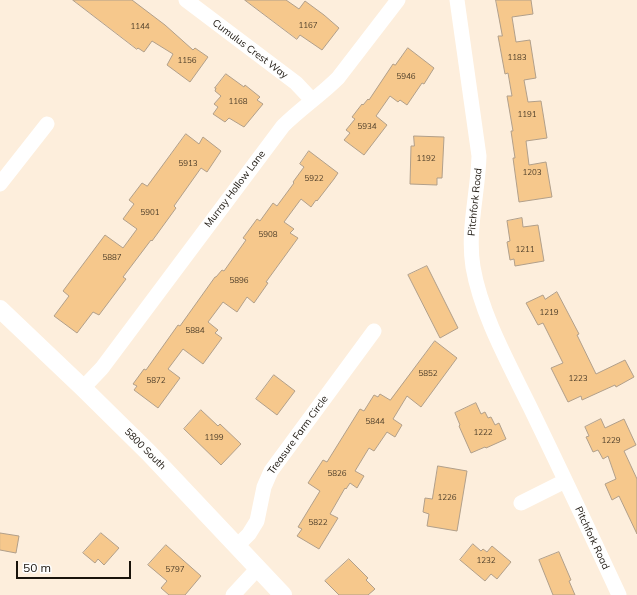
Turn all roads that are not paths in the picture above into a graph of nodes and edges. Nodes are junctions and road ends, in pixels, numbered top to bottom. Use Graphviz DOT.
graph roads {
  1 [pos="186,0"];
  2 [pos="398,0"];
  3 [pos="457,0"];
  4 [pos="312,100"];
  5 [pos="47,124"];
  6 [pos="0,184"];
  7 [pos="0,310"];
  8 [pos="374,331"];
  9 [pos="83,388"];
  10 [pos="566,481"];
  11 [pos="522,503"];
  12 [pos="237,546"];
  13 [pos="258,568"];
  14 [pos="233,595"];
  15 [pos="283,595"];
  16 [pos="619,595"];
  1 -- 4 [label="street, Cumulus Crest Way"];
  2 -- 4 [label="street, Murray Hollow Lane"];
  3 -- 10 [label="street, Pitchfork Road"];
  4 -- 9 [label="street, Murray Hollow Lane"];
  5 -- 6 [label="street"];
  7 -- 9 [label="street, 5800 South"];
  8 -- 12 [label="street, Treasure Farm Circle"];
  9 -- 12 [label="street, 5800 South"];
  10 -- 11 [label="street"];
  10 -- 16 [label="street, Pitchfork Road"];
  12 -- 13 [label="street, 5800 South"];
  13 -- 14 [label="street"];
  13 -- 15 [label="street, 5800 South"];
}
